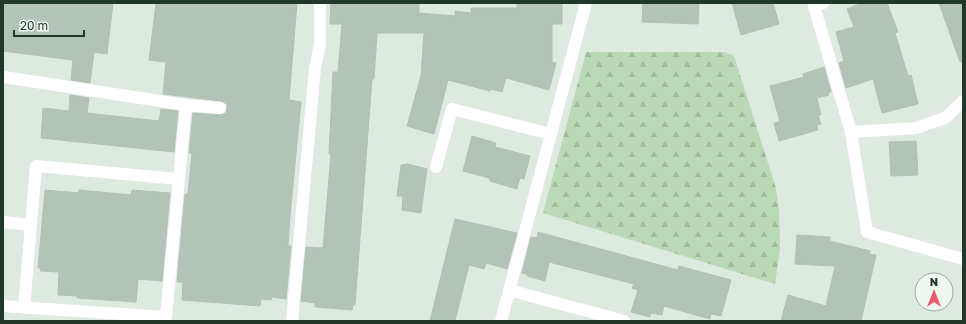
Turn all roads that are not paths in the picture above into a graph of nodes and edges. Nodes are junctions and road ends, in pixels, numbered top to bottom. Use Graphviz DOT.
graph roads {
  1 [pos="320,3"];
  2 [pos="586,3"];
  3 [pos="823,3"];
  4 [pos="4,78"];
  5 [pos="963,100"];
  6 [pos="186,105"];
  7 [pos="220,108"];
  8 [pos="851,132"];
  9 [pos="550,134"];
  10 [pos="436,167"];
  11 [pos="178,179"];
  12 [pos="3,222"];
  13 [pos="31,225"];
  14 [pos="963,259"];
  15 [pos="510,290"];
  16 [pos="3,306"];
  17 [pos="24,308"];
  18 [pos="292,321"];
  19 [pos="502,321"];
  20 [pos="624,321"];
  1 -- 18 [label="street"];
  2 -- 9 [label="street"];
  3 -- 8 [label="street"];
  4 -- 6 [label="street"];
  5 -- 8 [label="street"];
  6 -- 7 [label="street"];
  6 -- 11 [label="street"];
  8 -- 14 [label="street"];
  9 -- 10 [label="street"];
  9 -- 15 [label="street"];
  11 -- 13 [label="street"];
  11 -- 17 [label="street"];
  12 -- 13 [label="street"];
  13 -- 17 [label="street"];
  15 -- 19 [label="street"];
  15 -- 20 [label="street"];
  16 -- 17 [label="street"];
}
